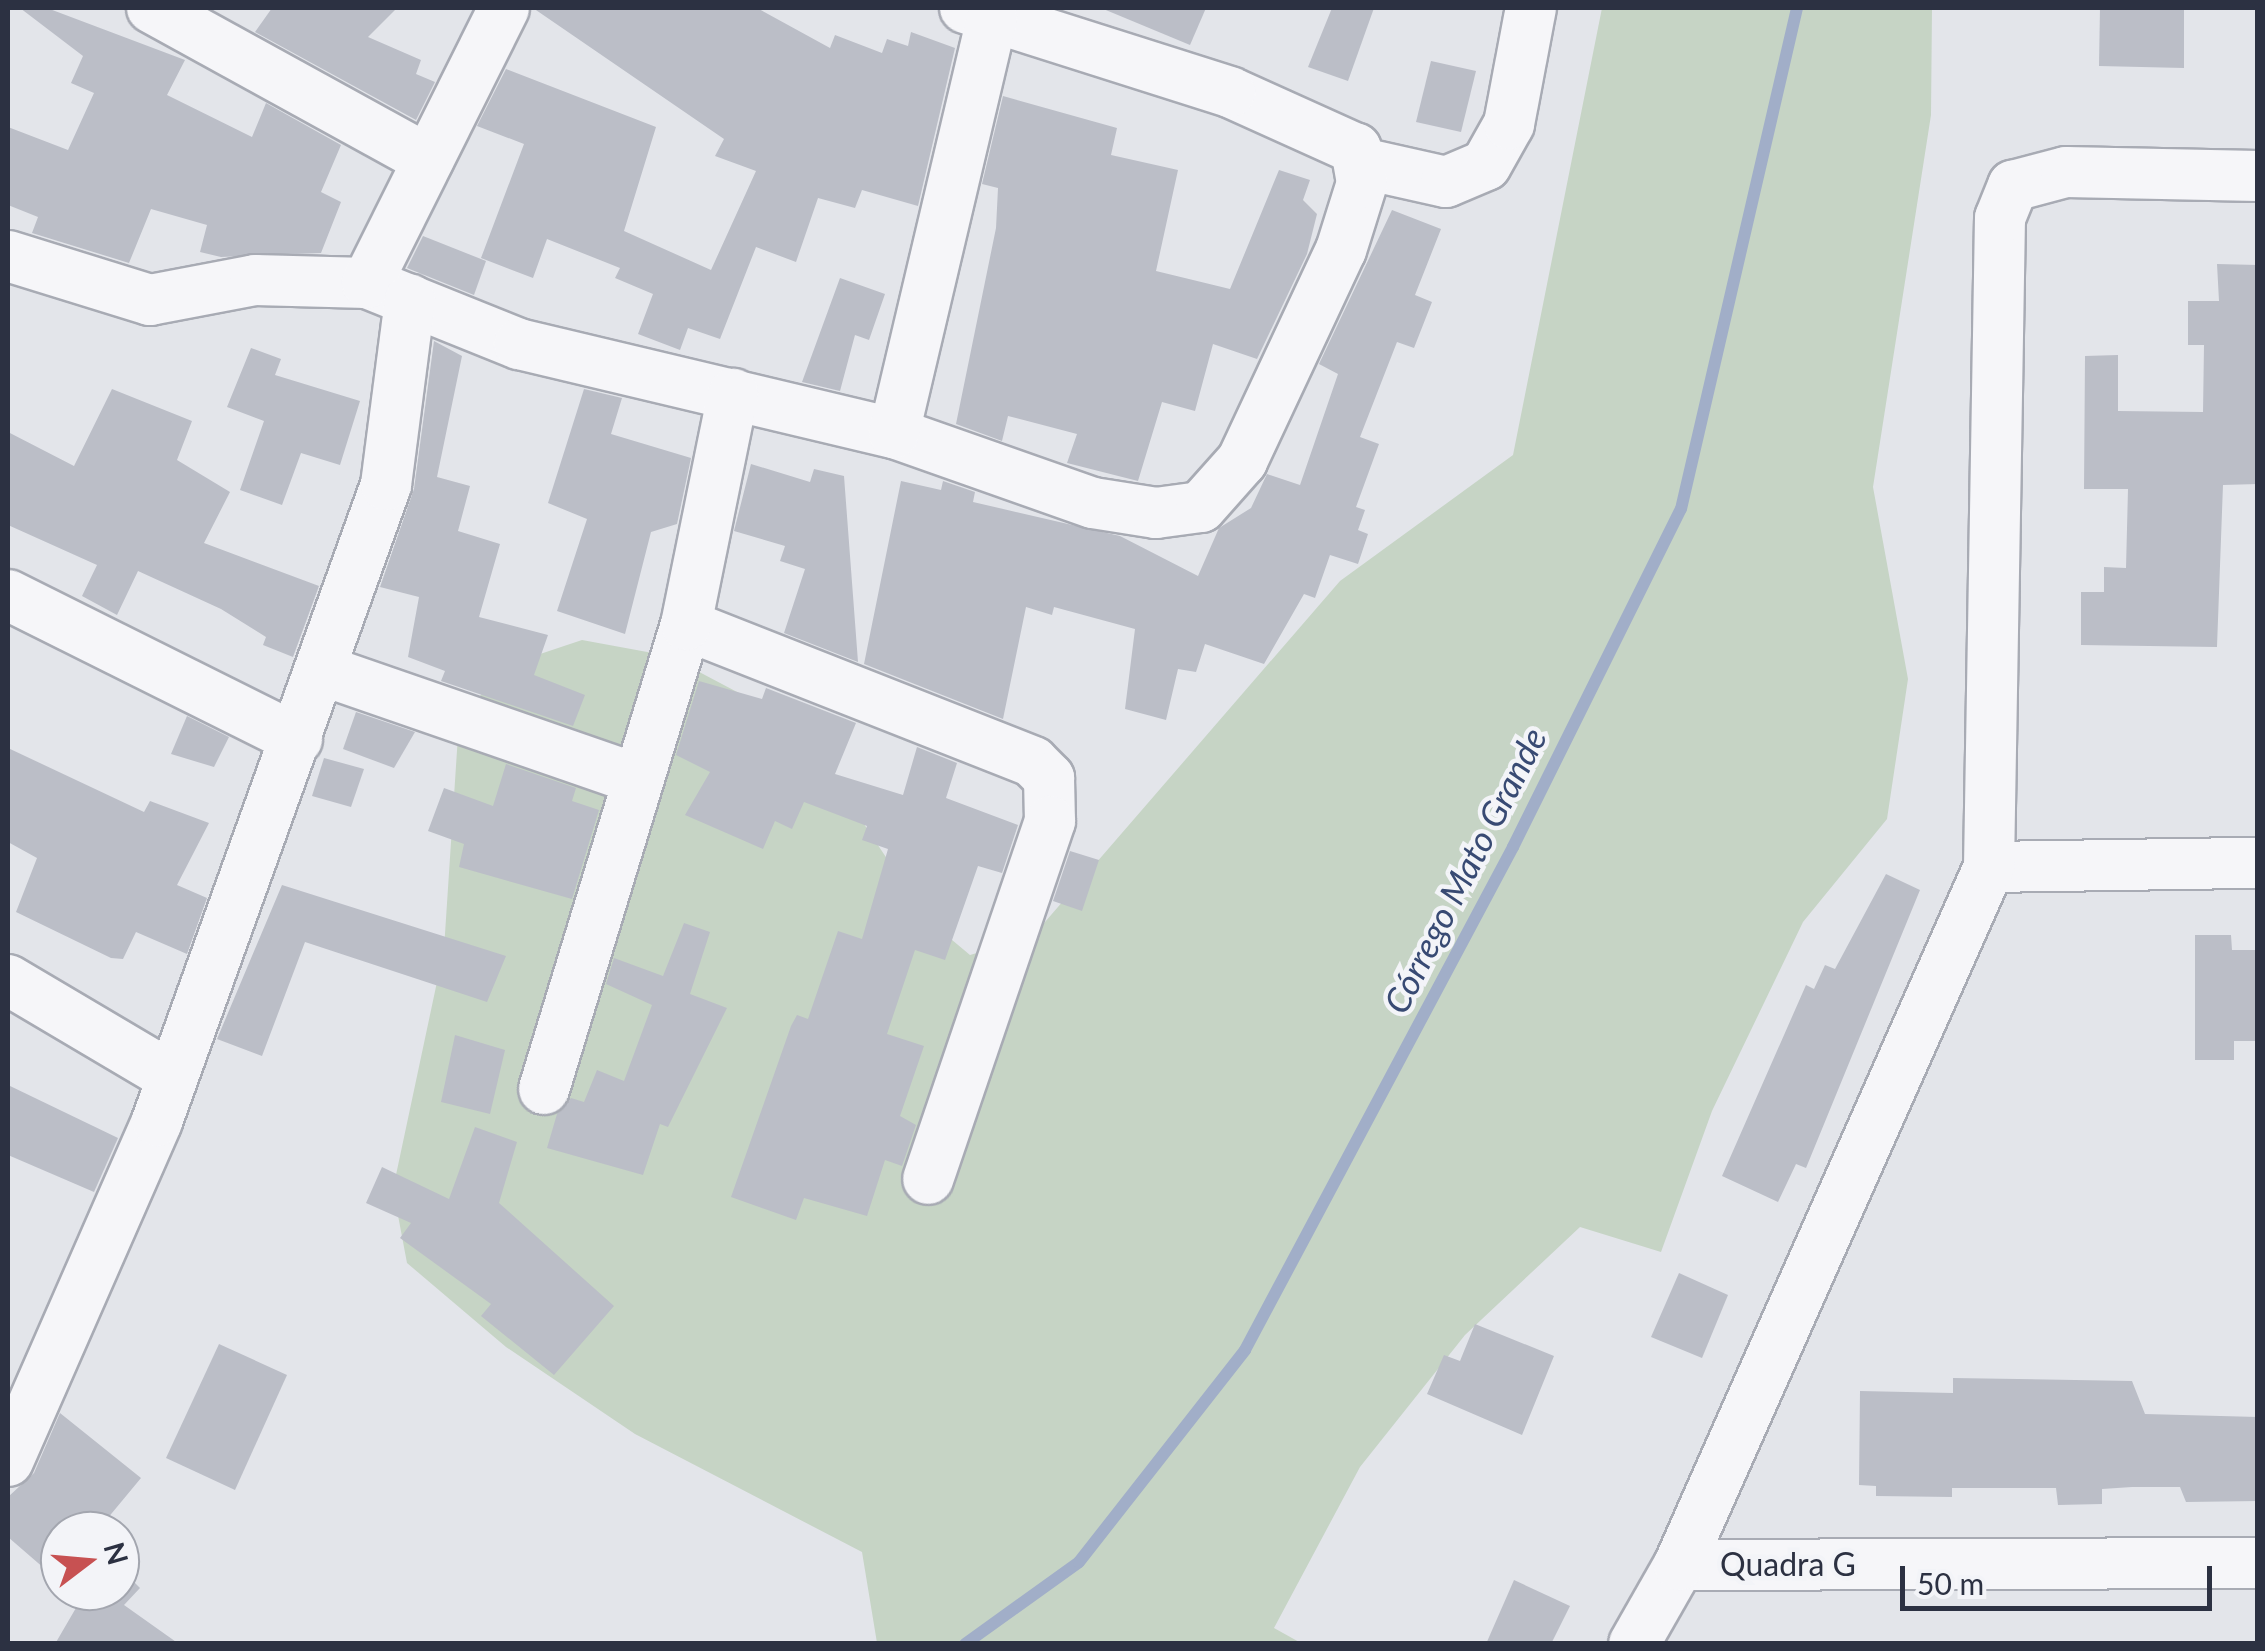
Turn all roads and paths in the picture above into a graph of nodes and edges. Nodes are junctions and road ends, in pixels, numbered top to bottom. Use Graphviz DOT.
graph roads {
  1 [pos="152,8"];
  2 [pos="504,8"];
  3 [pos="1531,8"];
  4 [pos="978,13"];
  5 [pos="428,160"];
  6 [pos="1361,163"];
  7 [pos="2258,176"];
  8 [pos="8,256"];
  9 [pos="388,292"];
  10 [pos="733,394"];
  11 [pos="894,434"];
  12 [pos="8,594"];
  13 [pos="686,625"];
  14 [pos="322,670"];
  15 [pos="298,739"];
  16 [pos="634,778"];
  17 [pos="2258,863"];
  18 [pos="1989,867"];
  19 [pos="8,980"];
  20 [pos="167,1074"];
  21 [pos="544,1089"];
  22 [pos="928,1179"];
  23 [pos="8,1460"];
  24 [pos="2258,1563"];
  25 [pos="1678,1565"];
  26 [pos="1634,1644"];
  1 -- 5 [label="street"];
  2 -- 5 [label="street"];
  3 -- 6 [label="street"];
  4 -- 6 [label="street"];
  4 -- 11 [label="street"];
  5 -- 9 [label="street"];
  6 -- 11 [label="street"];
  7 -- 18 [label="street"];
  8 -- 9 [label="street"];
  9 -- 10 [label="street"];
  9 -- 14 [label="street"];
  10 -- 11 [label="street"];
  10 -- 13 [label="street"];
  12 -- 15 [label="street"];
  13 -- 16 [label="street"];
  13 -- 22 [label="street"];
  14 -- 15 [label="street"];
  14 -- 16 [label="street"];
  15 -- 20 [label="street"];
  16 -- 21 [label="street"];
  17 -- 18 [label="street"];
  18 -- 25 [label="street"];
  19 -- 20 [label="street"];
  20 -- 23 [label="street"];
  24 -- 25 [label="street, Quadra G"];
  25 -- 26 [label="street"];
}
